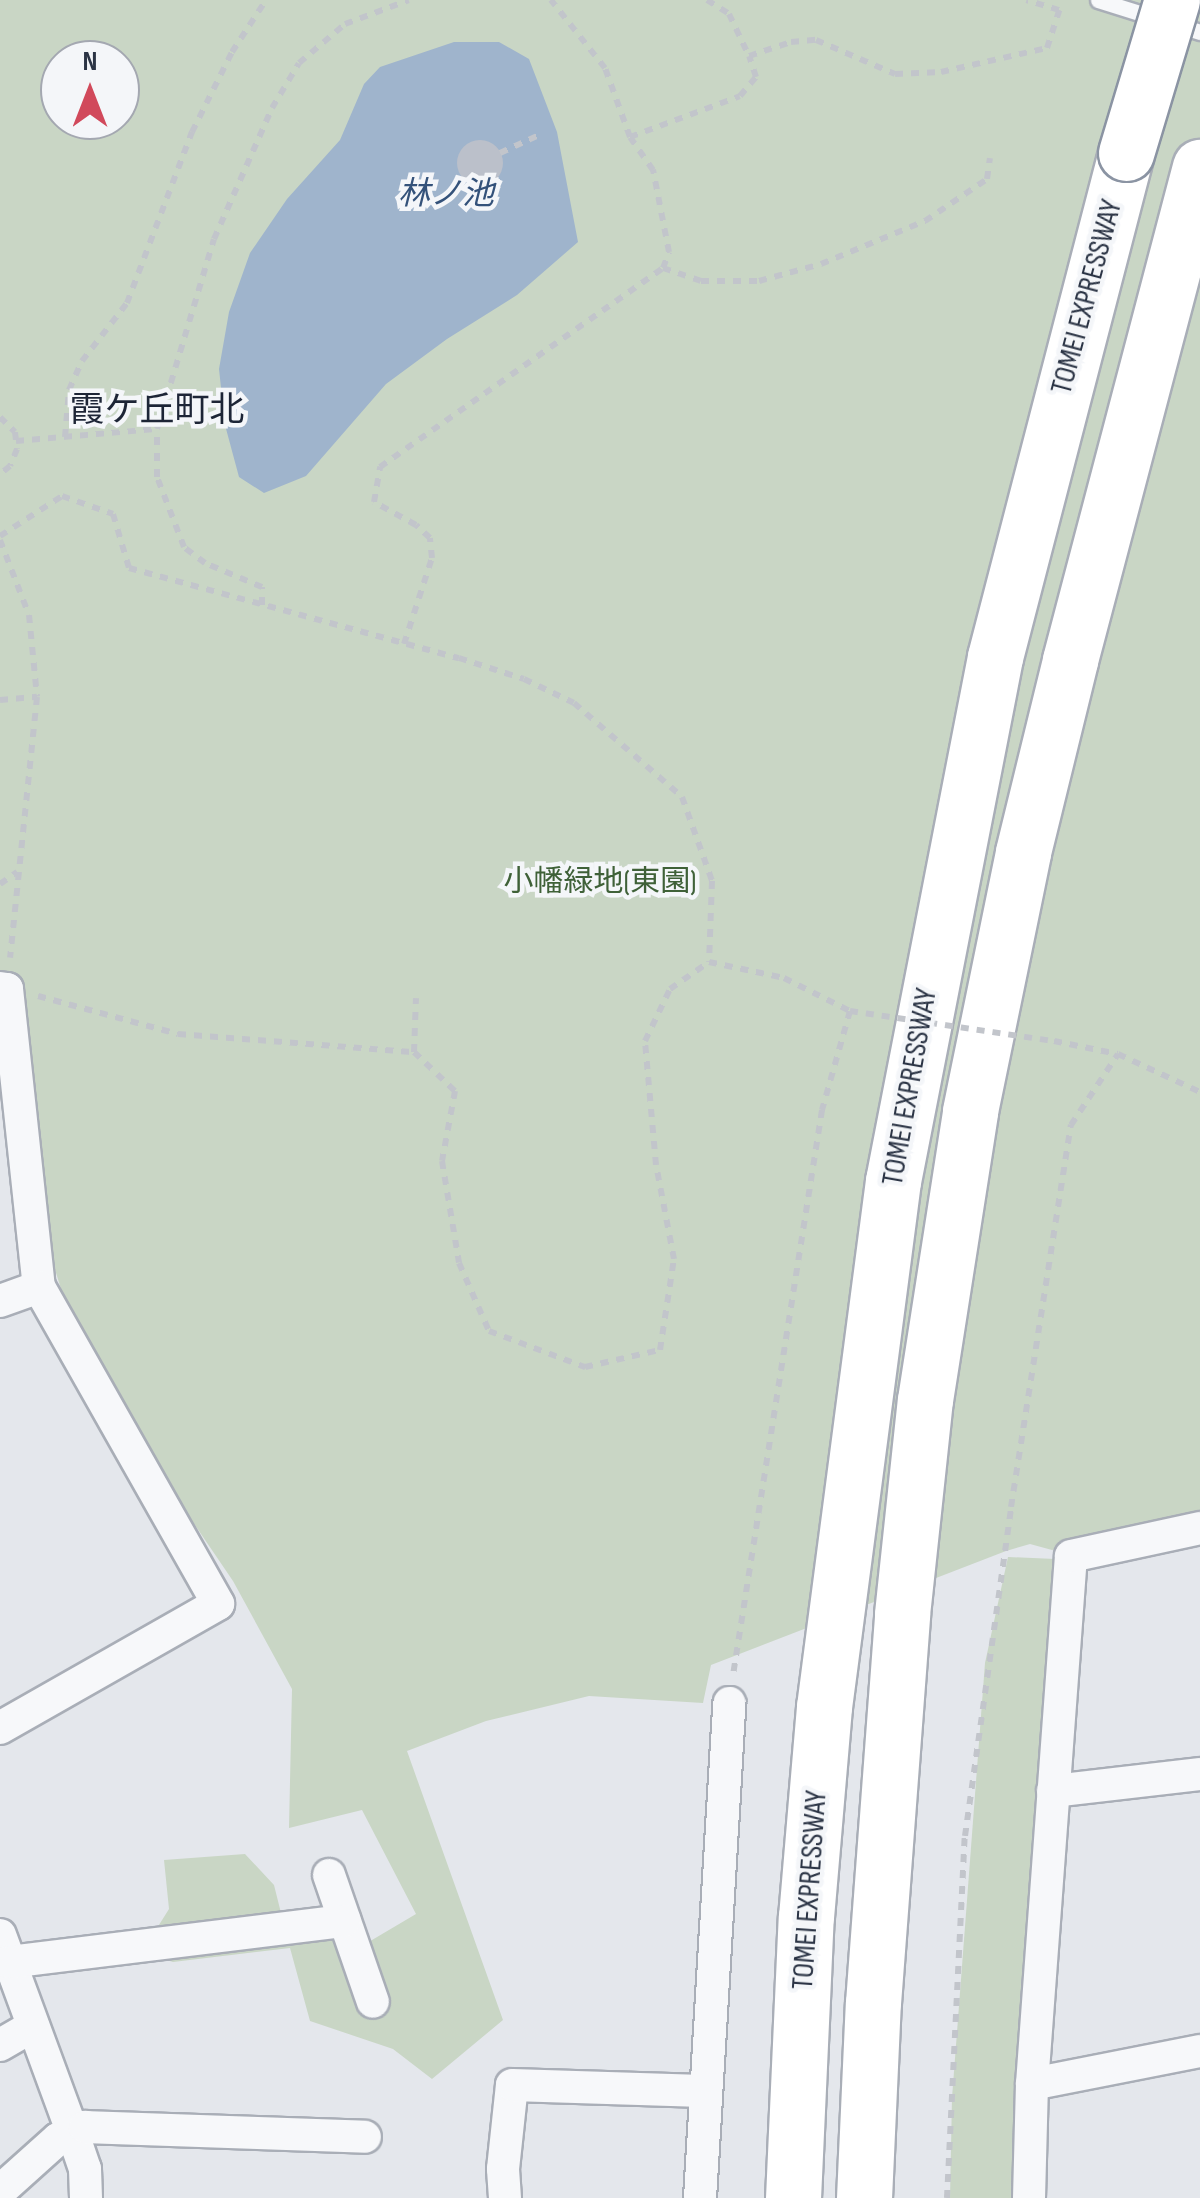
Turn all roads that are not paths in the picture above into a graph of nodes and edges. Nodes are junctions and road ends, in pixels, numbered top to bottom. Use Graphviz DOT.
graph roads {
  1 [pos="1098,0"];
  2 [pos="1172,0"];
  3 [pos="1200,32"];
  4 [pos="1198,174"];
  5 [pos="4,989"];
  6 [pos="39,1287"];
  7 [pos="0,1301"];
  8 [pos="1200,1528"];
  9 [pos="729,1703"];
  10 [pos="0,1728"];
  11 [pos="1200,1774"];
  12 [pos="1053,1791"];
  13 [pos="329,1874"];
  14 [pos="345,1921"];
  15 [pos="4,1949"];
  16 [pos="373,2002"];
  17 [pos="33,2026"];
  18 [pos="0,2046"];
  19 [pos="1200,2052"];
  20 [pos="1032,2084"];
  21 [pos="703,2091"];
  22 [pos="72,2131"];
  23 [pos="366,2136"];
  24 [pos="0,2192"];
  25 [pos="86,2198"];
  26 [pos="505,2198"];
  27 [pos="700,2198"];
  28 [pos="793,2198"];
  29 [pos="864,2198"];
  30 [pos="1030,2198"];
  1 -- 3 [label="lane"];
  2 -- 28 [label="highway, TOMEI EXPRESSWAY, bridge"];
  4 -- 29 [label="highway"];
  5 -- 6 [label="street"];
  6 -- 7 [label="street"];
  6 -- 10 [label="street"];
  8 -- 12 [label="street"];
  9 -- 21 [label="street"];
  11 -- 12 [label="street"];
  12 -- 20 [label="street"];
  13 -- 14 [label="street"];
  14 -- 15 [label="street"];
  14 -- 16 [label="street"];
  15 -- 17 [label="street"];
  17 -- 18 [label="street"];
  17 -- 22 [label="street"];
  19 -- 20 [label="street"];
  20 -- 30 [label="street"];
  21 -- 26 [label="street"];
  21 -- 27 [label="street"];
  22 -- 23 [label="street"];
  22 -- 24 [label="street"];
  22 -- 25 [label="street"];
}
